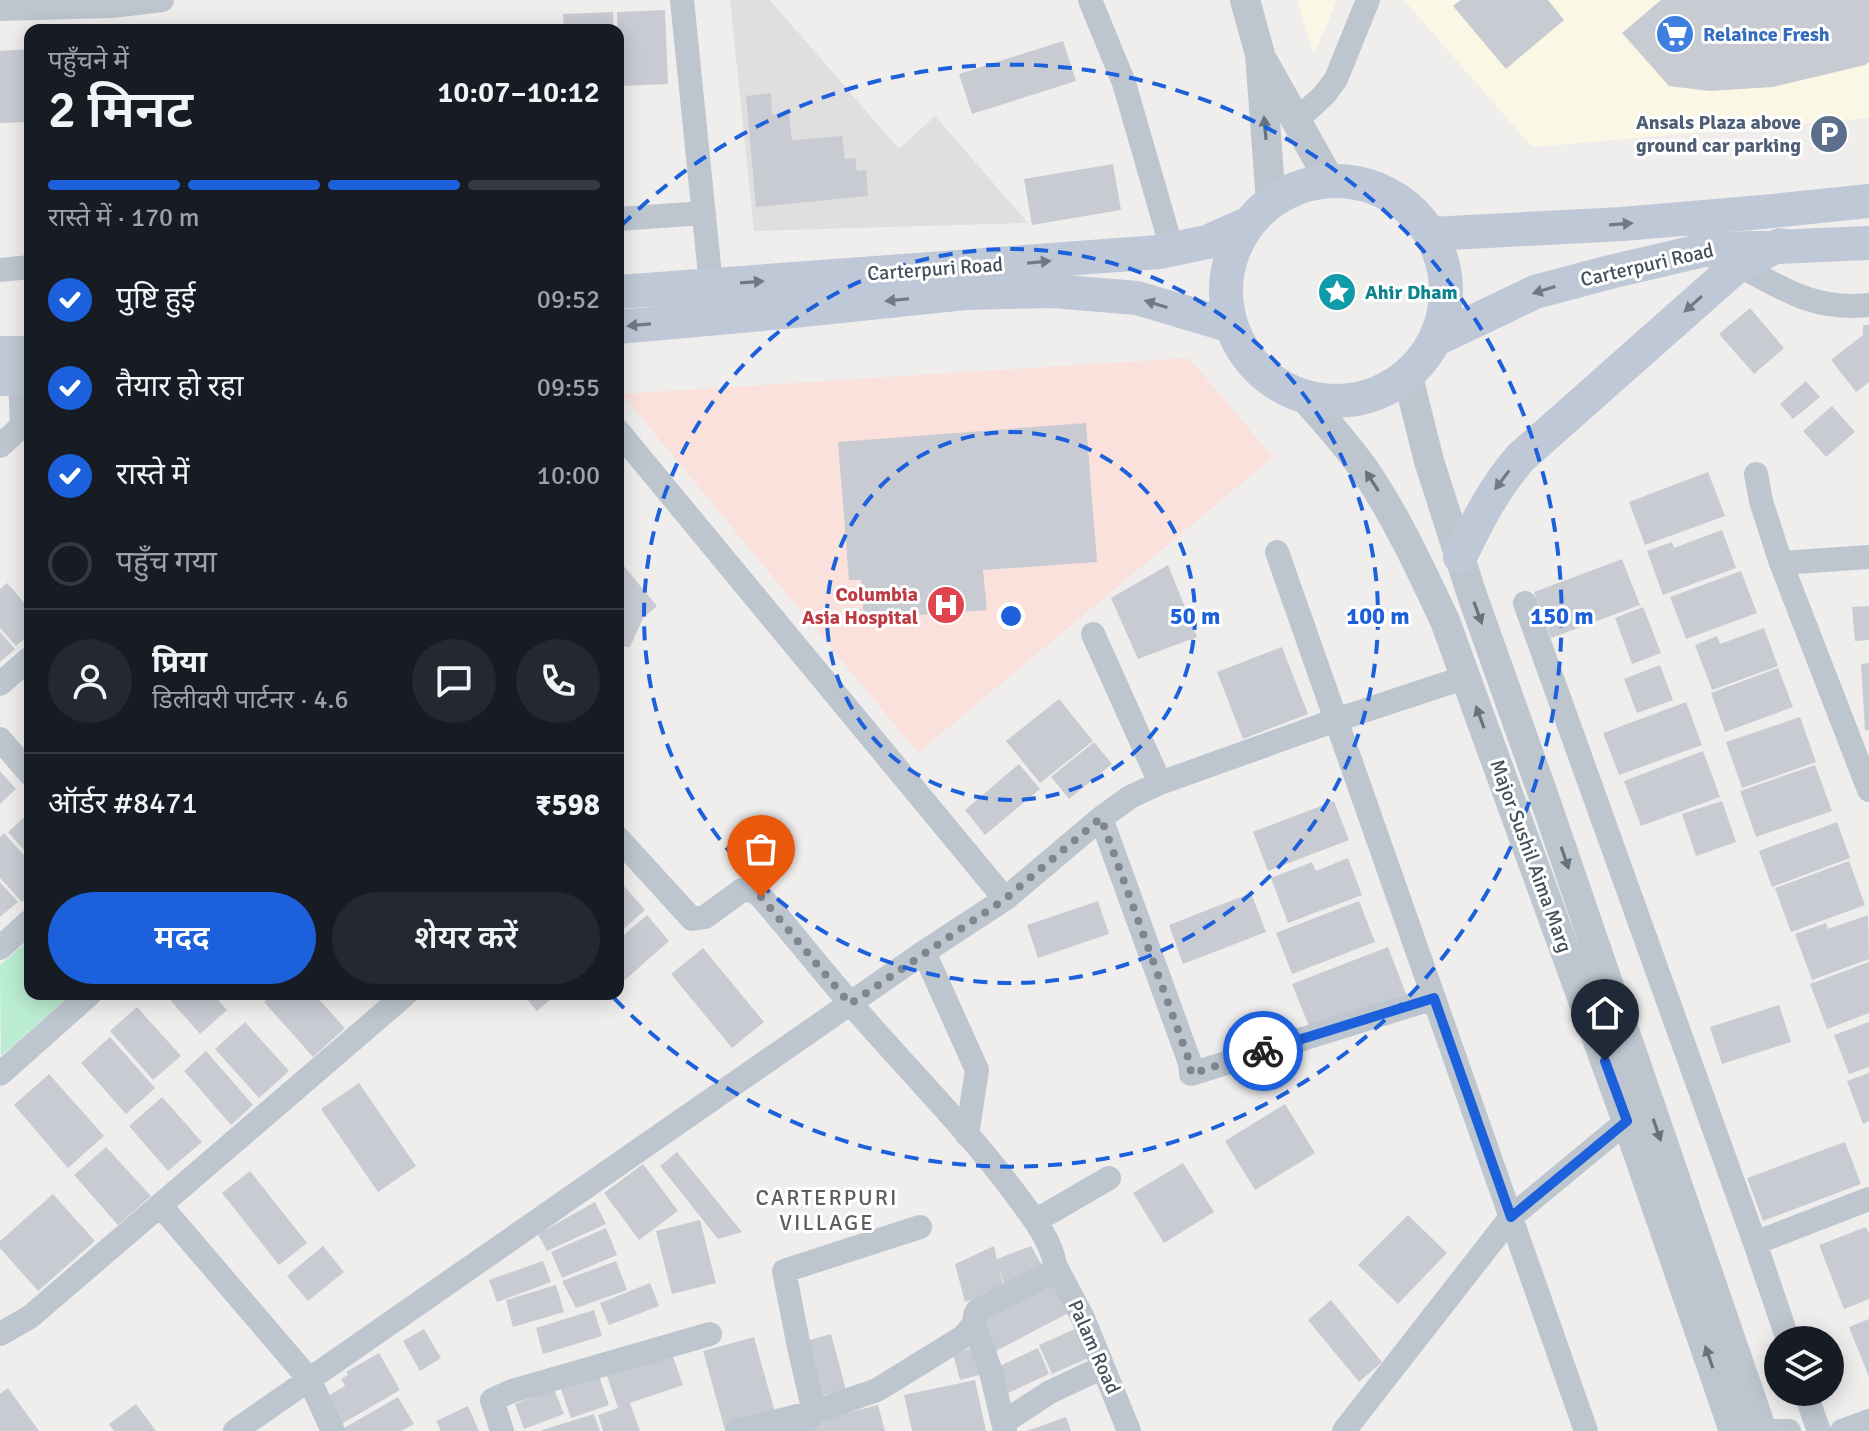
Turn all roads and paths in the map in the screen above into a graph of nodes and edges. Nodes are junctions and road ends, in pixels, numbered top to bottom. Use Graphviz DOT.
graph roads {
  1 [pos="162,0"];
  2 [pos="682,0"];
  3 [pos="1090,0"];
  4 [pos="1245,0"];
  5 [pos="1368,0"];
  6 [pos="110,3"];
  7 [pos="0,9"];
  8 [pos="1260,54"];
  9 [pos="1296,121"];
  10 [pos="1330,181"];
  11 [pos="1869,201"];
  12 [pos="704,213"];
  13 [pos="1259,213"];
  14 [pos="624,219"];
  15 [pos="1431,234"];
  16 [pos="1869,243"];
  17 [pos="1780,245"];
  18 [pos="1172,249"];
  19 [pos="1738,265"];
  20 [pos="24,268"];
  21 [pos="0,270"];
  22 [pos="711,285"];
  23 [pos="624,292"];
  24 [pos="1869,305"];
  25 [pos="624,326"];
  26 [pos="1231,326"];
  27 [pos="1437,339"];
  28 [pos="16,368"];
  29 [pos="1408,377"];
  30 [pos="1306,399"];
  31 [pos="11,427"];
  32 [pos="624,438"];
  33 [pos="0,446"];
  34 [pos="1756,474"];
  35 [pos="1277,552"];
  36 [pos="1460,557"];
  37 [pos="1869,557"];
  38 [pos="1781,563"];
  39 [pos="1525,603"];
  40 [pos="1093,634"];
  41 [pos="24,663"];
  42 [pos="1466,677"];
  43 [pos="0,684"];
  44 [pos="1336,720"];
  45 [pos="0,739"];
  46 [pos="1863,758"];
  47 [pos="24,767"];
  48 [pos="1160,783"];
  49 [pos="1869,790"];
  50 [pos="1101,818"];
  51 [pos="624,845"];
  52 [pos="1005,899"];
  53 [pos="24,926"];
  54 [pos="0,948"];
  55 [pos="924,952"];
  56 [pos="1434,998"];
  57 [pos="83,1000"];
  58 [pos="399,1000"];
  59 [pos="850,1004"];
  60 [pos="0,1074"];
  61 [pos="1627,1121"];
  62 [pos="967,1135"];
  63 [pos="1109,1178"];
  64 [pos="1869,1199"];
  65 [pos="160,1205"];
  66 [pos="1511,1217"];
  67 [pos="1035,1221"];
  68 [pos="920,1227"];
  69 [pos="1755,1243"];
  70 [pos="1055,1265"];
  71 [pos="974,1324"];
  72 [pos="1783,1326"];
  73 [pos="0,1334"];
  74 [pos="710,1334"];
  75 [pos="1103,1367"];
  76 [pos="309,1379"];
  77 [pos="1810,1406"];
  78 [pos="814,1412"];
  79 [pos="1869,1421"];
  80 [pos="1004,1427"];
  81 [pos="235,1431"];
  82 [pos="333,1431"];
  83 [pos="502,1431"];
  84 [pos="737,1431"];
  85 [pos="797,1431"];
  86 [pos="1129,1431"];
  87 [pos="1344,1431"];
  88 [pos="1586,1431"];
  89 [pos="1734,1431"];
  90 [pos="1762,1431"];
  91 [pos="1773,1431"];
  92 [pos="1789,1431"];
  93 [pos="1819,1431"];
  94 [pos="1842,1431"];
  1 -- 6 [label="street"];
  2 -- 12 [label="street"];
  3 -- 18 [label="street"];
  4 -- 8 [label="street"];
  5 -- 9 [label="street"];
  6 -- 7 [label="street"];
  8 -- 9 [label="street"];
  13 -- 8 [label="street, one-way"];
  9 -- 10 [label="street"];
  10 -- 13 [label="main road"];
  10 -- 15 [label="main road"];
  15 -- 11 [label="main road, Carterpuri Road, one-way"];
  12 -- 14 [label="street"];
  12 -- 22 [label="street"];
  13 -- 18 [label="main road, Carterpuri Road"];
  13 -- 26 [label="main road"];
  15 -- 27 [label="main road"];
  16 -- 17 [label="main road, Carterpuri Road"];
  17 -- 19 [label="main road"];
  17 -- 27 [label="main road, Carterpuri Road, one-way"];
  22 -- 18 [label="main road, Carterpuri Road, one-way"];
  19 -- 24 [label="street"];
  19 -- 36 [label="main road, one-way"];
  20 -- 21 [label="street"];
  22 -- 23 [label="main road, Carterpuri Road"];
  26 -- 25 [label="main road, Carterpuri Road, one-way"];
  26 -- 30 [label="main road"];
  27 -- 29 [label="main road"];
  28 -- 31 [label="street"];
  29 -- 30 [label="main road"];
  29 -- 36 [label="street, Major Sushil Aima Marg"];
  42 -- 30 [label="street, Major Sushil Aima Marg, one-way"];
  31 -- 33 [label="street"];
  32 -- 52 [label="street"];
  34 -- 38 [label="street"];
  35 -- 44 [label="street"];
  36 -- 90 [label="street, Major Sushil Aima Marg, one-way"];
  37 -- 38 [label="street"];
  38 -- 46 [label="street"];
  39 -- 69 [label="street"];
  40 -- 48 [label="street"];
  41 -- 43 [label="street"];
  42 -- 44 [label="street"];
  61 -- 42 [label="street, Major Sushil Aima Marg, one-way"];
  44 -- 48 [label="street"];
  44 -- 56 [label="street"];
  45 -- 47 [label="street"];
  46 -- 49 [label="street"];
  48 -- 50 [label="street"];
  50 -- 52 [label="street"];
  50 -- 56 [label="street"];
  51 -- 59 [label="street, Palam Road"];
  52 -- 55 [label="street"];
  53 -- 54 [label="street"];
  55 -- 59 [label="street"];
  55 -- 62 [label="street"];
  56 -- 66 [label="street"];
  57 -- 60 [label="street"];
  58 -- 65 [label="street"];
  59 -- 62 [label="street, Palam Road"];
  59 -- 76 [label="street"];
  61 -- 66 [label="street"];
  89 -- 61 [label="street, Major Sushil Aima Marg, one-way"];
  62 -- 67 [label="street, Palam Road"];
  63 -- 67 [label="street"];
  64 -- 69 [label="street"];
  65 -- 73 [label="street"];
  65 -- 76 [label="street"];
  66 -- 87 [label="street"];
  66 -- 88 [label="street"];
  67 -- 70 [label="street, Palam Road"];
  68 -- 78 [label="street"];
  69 -- 72 [label="street"];
  70 -- 71 [label="street"];
  70 -- 75 [label="street, Palam Road"];
  71 -- 78 [label="street"];
  71 -- 80 [label="street"];
  74 -- 83 [label="street"];
  75 -- 80 [label="street"];
  75 -- 86 [label="street, Palam Road"];
  76 -- 81 [label="street"];
  76 -- 82 [label="street"];
  77 -- 93 [label="street"];
  78 -- 84 [label="street"];
  78 -- 85 [label="street"];
  79 -- 94 [label="street"];
  91 -- 92 [label="street"];
}
